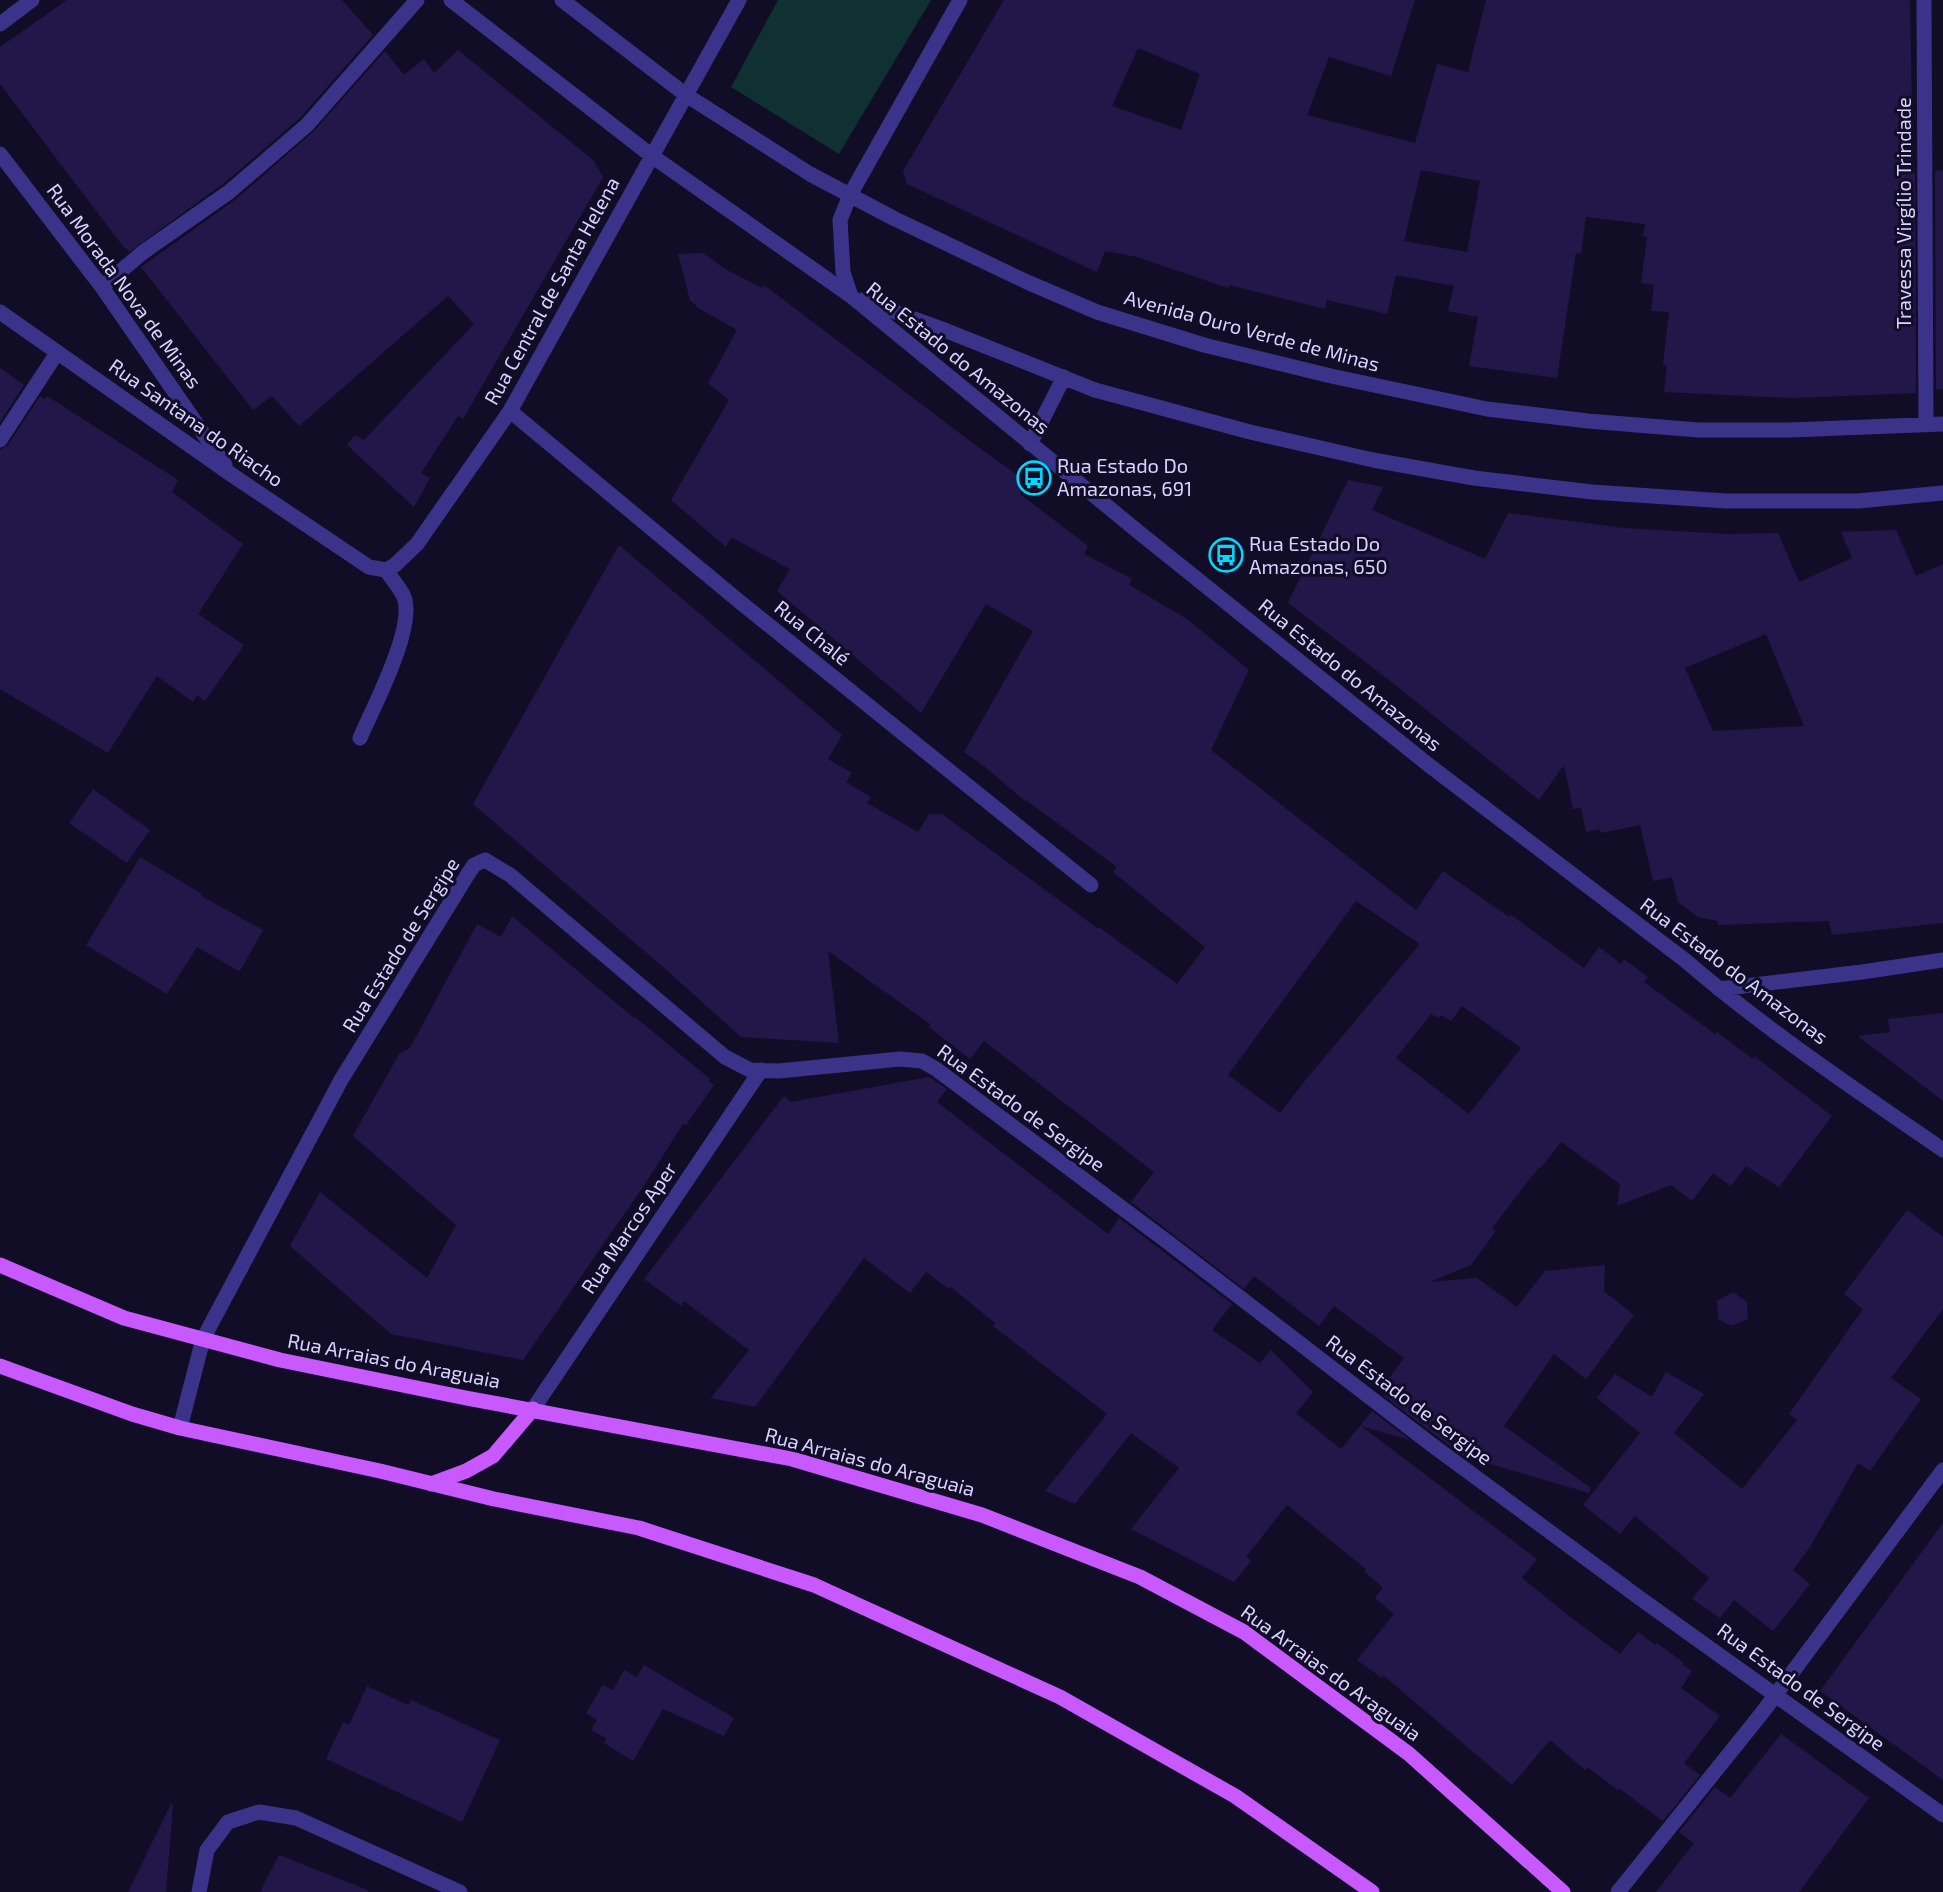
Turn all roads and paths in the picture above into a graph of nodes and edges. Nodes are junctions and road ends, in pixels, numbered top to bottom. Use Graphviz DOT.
graph roads {
  1 [pos="32,0"];
  2 [pos="417,0"];
  3 [pos="451,0"];
  4 [pos="562,0"];
  5 [pos="739,0"];
  6 [pos="960,0"];
  7 [pos="1924,0"];
  8 [pos="0,24"];
  9 [pos="686,95"];
  10 [pos="0,154"];
  11 [pos="652,156"];
  12 [pos="850,195"];
  13 [pos="102,288"];
  14 [pos="851,296"];
  15 [pos="0,312"];
  16 [pos="57,353"];
  17 [pos="1064,377"];
  18 [pos="510,411"];
  19 [pos="1943,424"];
  20 [pos="1926,425"];
  21 [pos="0,440"];
  22 [pos="1030,444"];
  23 [pos="232,475"];
  24 [pos="1943,493"];
  25 [pos="386,570"];
  26 [pos="360,738"];
  27 [pos="1091,885"];
  28 [pos="1943,960"];
  29 [pos="1719,989"];
  30 [pos="761,1070"];
  31 [pos="1943,1150"];
  32 [pos="0,1265"];
  33 [pos="203,1339"];
  34 [pos="0,1366"];
  35 [pos="533,1409"];
  36 [pos="180,1428"];
  37 [pos="1943,1470"];
  38 [pos="431,1484"];
  39 [pos="1776,1694"];
  40 [pos="1943,1815"];
  41 [pos="199,1892"];
  42 [pos="460,1892"];
  43 [pos="1372,1892"];
  44 [pos="1563,1892"];
  45 [pos="1618,1892"];
  1 -- 8 [label="street"];
  2 -- 13 [label="street"];
  3 -- 11 [label="street"];
  4 -- 9 [label="street, Avenida Ouro Verde de Minas"];
  5 -- 9 [label="street, Rua Central de Santa Helena"];
  6 -- 12 [label="street"];
  7 -- 20 [label="street, Travessa Virgílio Trindade"];
  9 -- 11 [label="street, Rua Central de Santa Helena"];
  9 -- 12 [label="street, Avenida Ouro Verde de Minas"];
  10 -- 13 [label="street, Rua Morada Nova de Minas"];
  11 -- 14 [label="street, Rua Estado do Amazonas"];
  11 -- 18 [label="street, Rua Central de Santa Helena"];
  12 -- 14 [label="street"];
  12 -- 20 [label="street, Avenida Ouro Verde de Minas"];
  13 -- 23 [label="street, Rua Morada Nova de Minas"];
  14 -- 17 [label="street"];
  14 -- 22 [label="street, Rua Estado do Amazonas"];
  15 -- 16 [label="street, Rua Santana do Riacho"];
  16 -- 21 [label="street"];
  16 -- 23 [label="street, Rua Santana do Riacho"];
  17 -- 22 [label="street"];
  17 -- 24 [label="street"];
  18 -- 25 [label="street, Rua Central de Santa Helena"];
  18 -- 27 [label="street, Rua Chalé"];
  19 -- 20 [label="street, Avenida Ouro Verde de Minas"];
  22 -- 29 [label="street, Rua Estado do Amazonas"];
  23 -- 25 [label="street, Rua Santana do Riacho"];
  25 -- 26 [label="street"];
  28 -- 29 [label="street"];
  29 -- 31 [label="street, Rua Estado do Amazonas"];
  30 -- 33 [label="street, Rua Estado de Sergipe"];
  30 -- 35 [label="street, Rua Marcos Aper"];
  30 -- 39 [label="street, Rua Estado de Sergipe"];
  32 -- 33 [label="main road, Rua Arraias do Araguaia"];
  33 -- 35 [label="main road, Rua Arraias do Araguaia"];
  33 -- 36 [label="street, Rua Estado de Sergipe"];
  34 -- 36 [label="main road"];
  35 -- 38 [label="main road"];
  35 -- 44 [label="main road, Rua Arraias do Araguaia"];
  36 -- 38 [label="main road"];
  37 -- 39 [label="street"];
  38 -- 43 [label="main road"];
  39 -- 40 [label="street, Rua Estado de Sergipe"];
  39 -- 45 [label="street"];
  41 -- 42 [label="street"];
}
